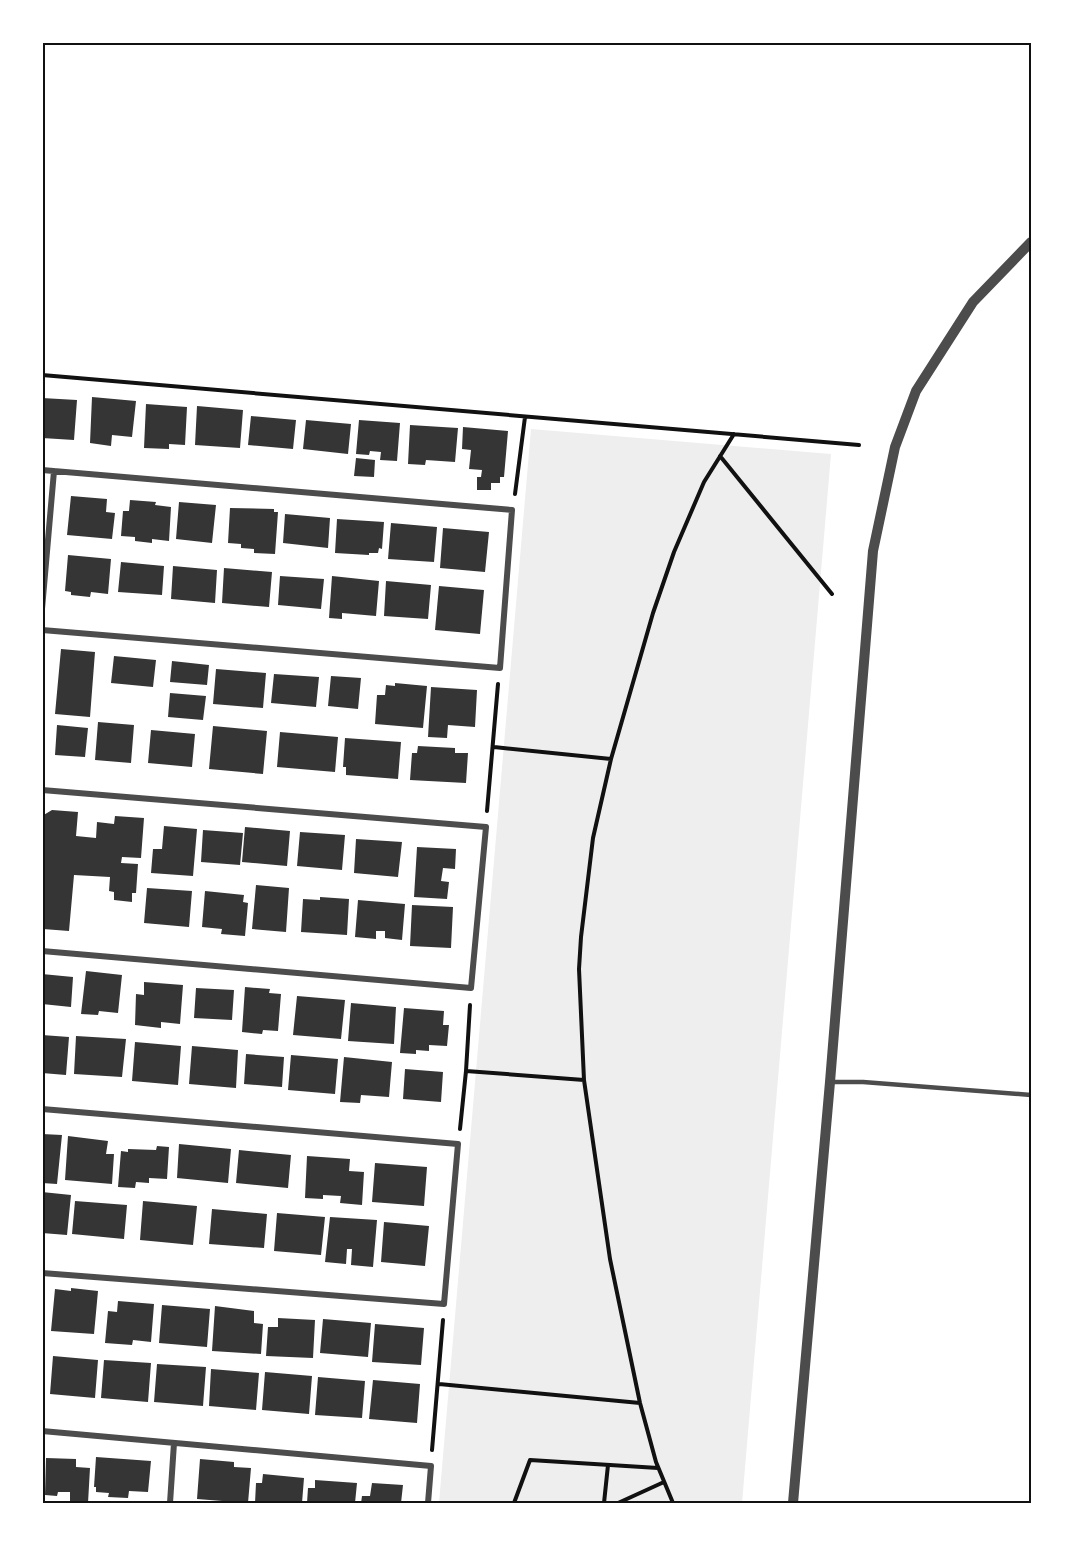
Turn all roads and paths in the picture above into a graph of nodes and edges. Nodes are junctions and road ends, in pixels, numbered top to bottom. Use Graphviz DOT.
graph roads {
  1 [pos="1031,242"];
  2 [pos="42,375"];
  3 [pos="525,417"];
  4 [pos="734,434"];
  5 [pos="859,445"];
  6 [pos="720,456"];
  7 [pos="42,470"];
  8 [pos="54,471"];
  9 [pos="512,510"];
  10 [pos="832,594"];
  11 [pos="42,609"];
  12 [pos="42,630"];
  13 [pos="500,668"];
  14 [pos="494,747"];
  15 [pos="611,759"];
  16 [pos="42,790"];
  17 [pos="486,827"];
  18 [pos="42,951"];
  19 [pos="471,988"];
  20 [pos="466,1071"];
  21 [pos="584,1080"];
  22 [pos="830,1082"];
  23 [pos="1031,1095"];
  24 [pos="42,1109"];
  25 [pos="458,1144"];
  26 [pos="42,1273"];
  27 [pos="444,1304"];
  28 [pos="439,1384"];
  29 [pos="640,1403"];
  30 [pos="42,1431"];
  31 [pos="174,1443"];
  32 [pos="608,1465"];
  33 [pos="431,1466"];
  34 [pos="658,1468"];
  35 [pos="664,1482"];
  36 [pos="170,1503"];
  37 [pos="428,1503"];
  38 [pos="514,1503"];
  39 [pos="604,1503"];
  40 [pos="618,1503"];
  41 [pos="674,1503"];
  42 [pos="793,1503"];
  1 -- 22 [label="street"];
  2 -- 3 [label="path"];
  3 -- 4 [label="path"];
  3 -- 9 [label="path"];
  4 -- 5 [label="path"];
  4 -- 6 [label="path"];
  6 -- 10 [label="path"];
  6 -- 15 [label="path"];
  7 -- 8 [label="street"];
  8 -- 9 [label="street"];
  8 -- 11 [label="street"];
  9 -- 13 [label="street"];
  12 -- 13 [label="street"];
  13 -- 14 [label="path"];
  14 -- 15 [label="path"];
  14 -- 17 [label="path"];
  15 -- 21 [label="path"];
  16 -- 17 [label="street"];
  17 -- 19 [label="street"];
  18 -- 19 [label="street"];
  19 -- 20 [label="path"];
  20 -- 21 [label="path"];
  20 -- 25 [label="path"];
  21 -- 29 [label="path"];
  22 -- 23 [label="lane"];
  22 -- 42 [label="street"];
  24 -- 25 [label="street"];
  25 -- 27 [label="street"];
  26 -- 27 [label="street"];
  27 -- 28 [label="path"];
  28 -- 29 [label="path"];
  28 -- 33 [label="path"];
  29 -- 34 [label="path"];
  30 -- 31 [label="street"];
  31 -- 33 [label="street"];
  31 -- 36 [label="street"];
  32 -- 34 [label="path"];
  32 -- 38 [label="path"];
  32 -- 39 [label="path"];
  33 -- 37 [label="street"];
  34 -- 35 [label="path"];
  35 -- 40 [label="path"];
  35 -- 41 [label="path"];
}
